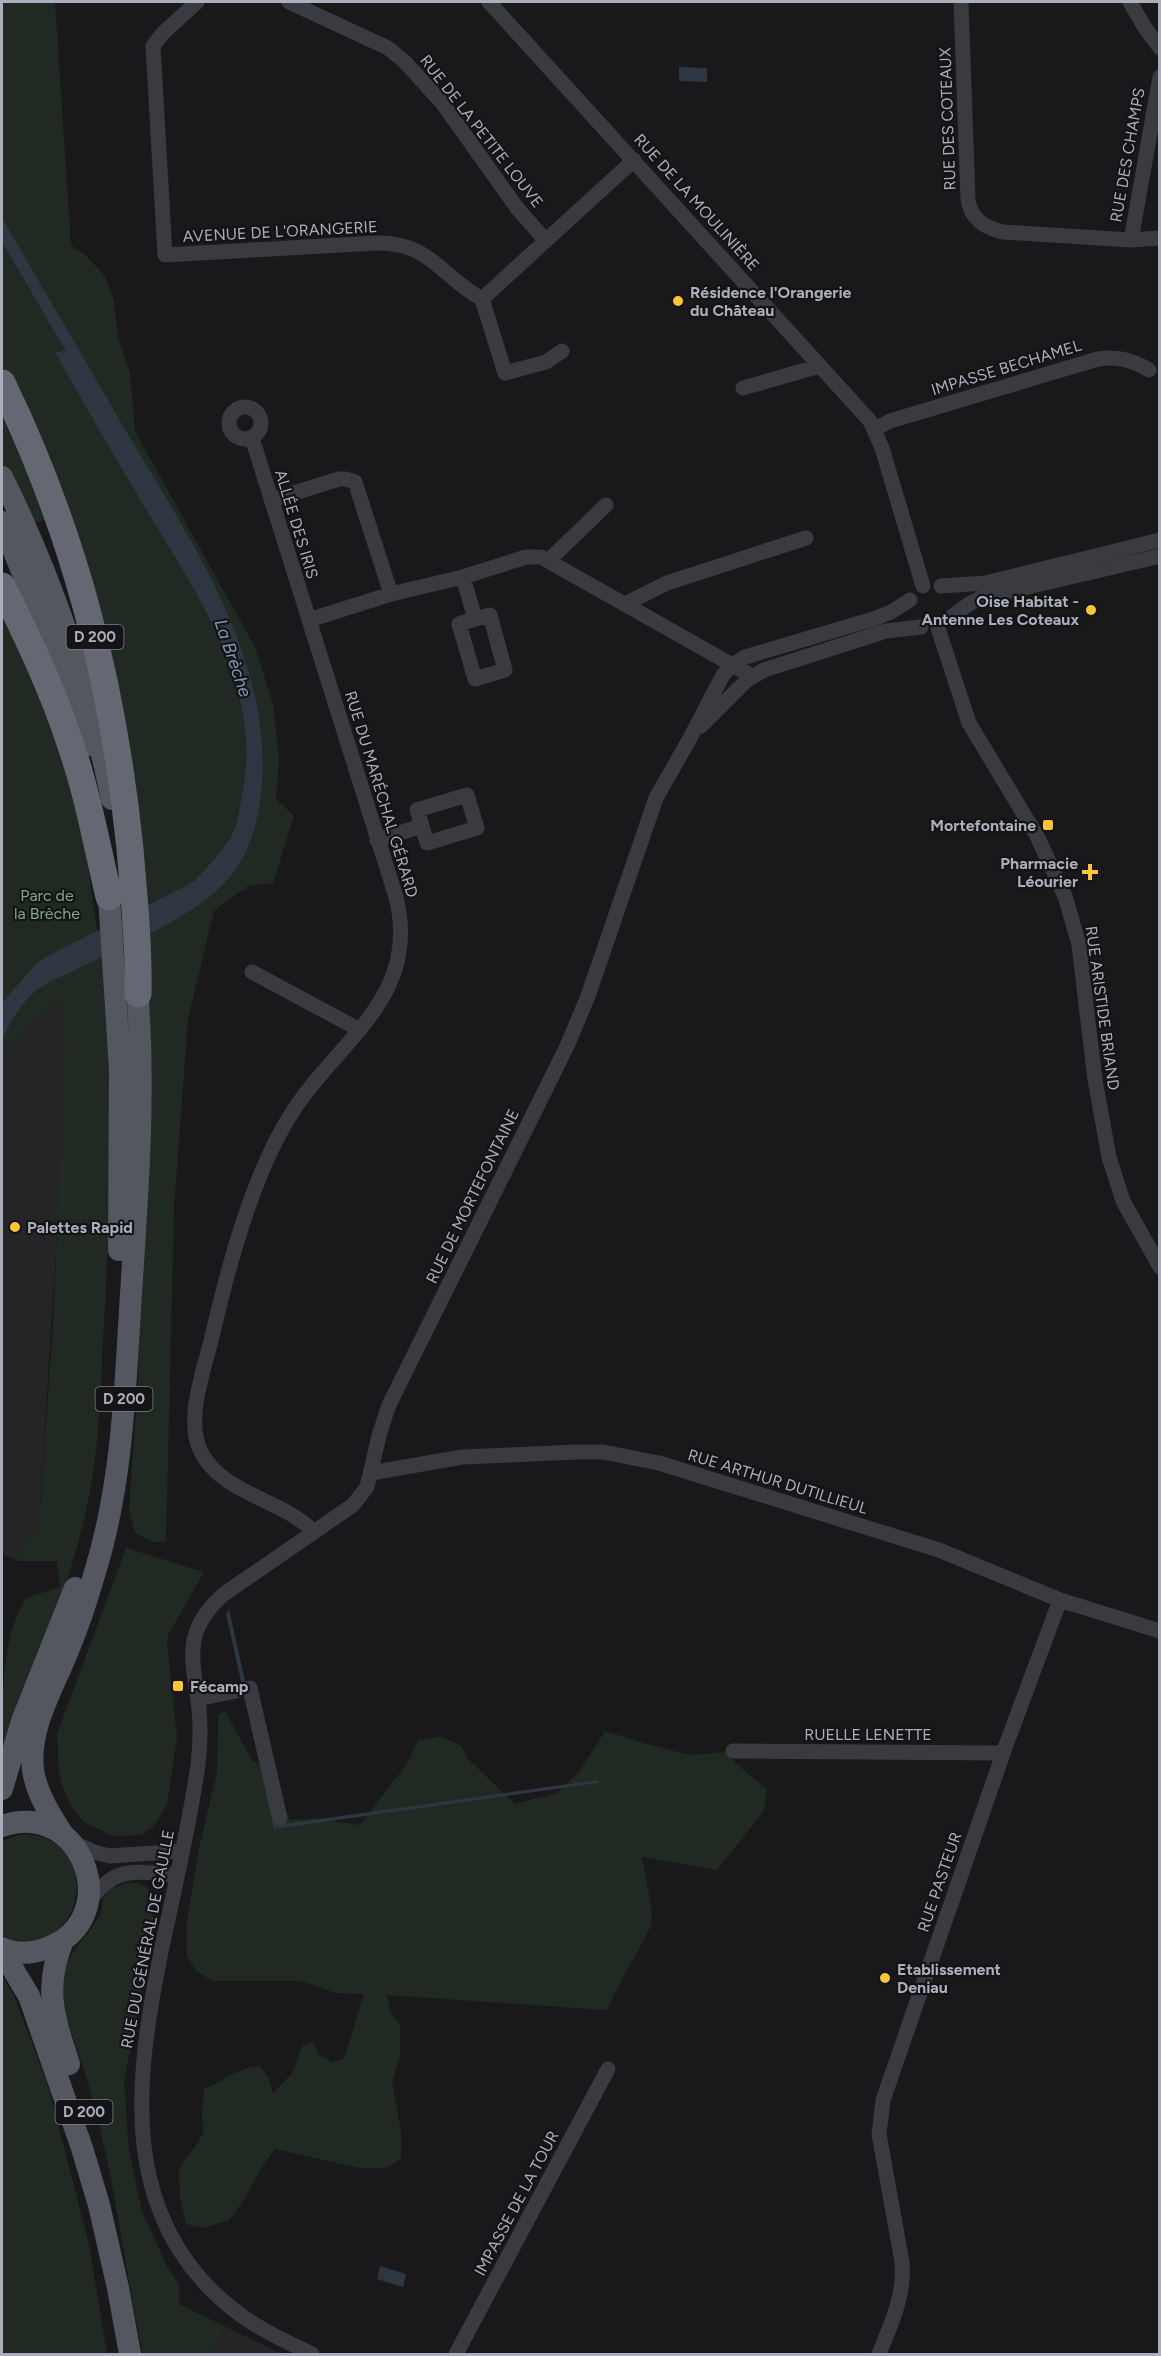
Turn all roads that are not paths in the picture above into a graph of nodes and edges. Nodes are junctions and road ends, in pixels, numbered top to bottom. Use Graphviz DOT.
graph roads {
  1 [pos="197,2"];
  2 [pos="289,2"];
  3 [pos="961,2"];
  4 [pos="1130,2"];
  5 [pos="495,4"];
  6 [pos="1160,48"];
  7 [pos="1160,76"];
  8 [pos="634,160"];
  9 [pos="1160,238"];
  10 [pos="1131,240"];
  11 [pos="546,241"];
  12 [pos="482,299"];
  13 [pos="562,351"];
  14 [pos="820,366"];
  15 [pos="1149,370"];
  16 [pos="2,383"];
  17 [pos="743,388"];
  18 [pos="875,429"];
  19 [pos="252,438"];
  20 [pos="2,477"];
  21 [pos="271,500"];
  22 [pos="606,505"];
  23 [pos="2,522"];
  24 [pos="806,538"];
  25 [pos="1160,540"];
  26 [pos="1160,555"];
  27 [pos="548,561"];
  28 [pos="463,578"];
  29 [pos="2,586"];
  30 [pos="923,586"];
  31 [pos="941,586"];
  32 [pos="391,594"];
  33 [pos="910,600"];
  34 [pos="624,603"];
  35 [pos="951,617"];
  36 [pos="475,619"];
  37 [pos="309,620"];
  38 [pos="921,627"];
  39 [pos="938,628"];
  40 [pos="732,665"];
  41 [pos="752,676"];
  42 [pos="689,740"];
  43 [pos="422,826"];
  44 [pos="377,840"];
  45 [pos="121,906"];
  46 [pos="252,972"];
  47 [pos="138,994"];
  48 [pos="360,1030"];
  49 [pos="1155,1247"];
  50 [pos="1160,1267"];
  51 [pos="371,1473"];
  52 [pos="314,1532"];
  53 [pos="1060,1600"];
  54 [pos="211,1607"];
  55 [pos="1160,1631"];
  56 [pos="198,1699"];
  57 [pos="733,1751"];
  58 [pos="1003,1753"];
  59 [pos="2,1789"];
  60 [pos="280,1818"];
  61 [pos="2,1826"];
  62 [pos="67,1838"];
  63 [pos="182,1851"];
  64 [pos="177,1875"];
  65 [pos="87,1904"];
  66 [pos="63,1940"];
  67 [pos="2,1950"];
  68 [pos="608,2069"];
  69 [pos="118,2288"];
  70 [pos="130,2355"];
  71 [pos="312,2355"];
  72 [pos="456,2355"];
  73 [pos="879,2355"];
  1 -- 12 [label="street, AVENUE DE L'ORANGERIE"];
  2 -- 11 [label="street, RUE DE LA PETITE LOUVE"];
  3 -- 10 [label="street, RUE DES COTEAUX"];
  4 -- 6 [label="street"];
  5 -- 8 [label="street, RUE DE LA MOULINIÈRE"];
  7 -- 10 [label="street, RUE DES CHAMPS"];
  8 -- 11 [label="street"];
  8 -- 14 [label="street, RUE DE LA MOULINIÈRE"];
  9 -- 10 [label="street"];
  11 -- 12 [label="street"];
  12 -- 13 [label="street"];
  14 -- 17 [label="street"];
  14 -- 18 [label="street, RUE DE LA MOULINIÈRE"];
  15 -- 18 [label="street, IMPASSE BECHAMEL"];
  16 -- 45 [label="highway, D 200"];
  18 -- 30 [label="street"];
  19 -- 21 [label="street, ALLÉE DES IRIS"];
  20 -- 45 [label="main road, D 200"];
  21 -- 32 [label="street"];
  21 -- 37 [label="street, ALLÉE DES IRIS"];
  22 -- 27 [label="street"];
  23 -- 45 [label="main road, D 200"];
  24 -- 34 [label="street"];
  25 -- 31 [label="street"];
  26 -- 35 [label="street"];
  27 -- 28 [label="street"];
  27 -- 34 [label="street"];
  28 -- 32 [label="street"];
  28 -- 36 [label="street"];
  29 -- 45 [label="highway, D 200"];
  30 -- 31 [label="street"];
  30 -- 33 [label="street"];
  31 -- 35 [label="street"];
  32 -- 37 [label="street"];
  33 -- 38 [label="street"];
  33 -- 40 [label="street, RUE DE MORTEFONTAINE"];
  34 -- 40 [label="street"];
  35 -- 39 [label="street"];
  37 -- 44 [label="street, RUE DU MARÉCHAL GÉRARD"];
  38 -- 39 [label="street"];
  38 -- 41 [label="street, RUE DE MORTEFONTAINE"];
  39 -- 49 [label="street, RUE ARISTIDE BRIAND"];
  40 -- 41 [label="street"];
  40 -- 42 [label="street, RUE DE MORTEFONTAINE"];
  41 -- 42 [label="street, RUE DE MORTEFONTAINE"];
  42 -- 51 [label="street, RUE DE MORTEFONTAINE"];
  43 -- 44 [label="street"];
  44 -- 48 [label="street, RUE DU MARÉCHAL GÉRARD"];
  45 -- 47 [label="highway, D 200"];
  45 -- 59 [label="main road, D 200"];
  46 -- 48 [label="street"];
  47 -- 62 [label="main road, D 200"];
  48 -- 52 [label="street, RUE DU MARÉCHAL GÉRARD"];
  49 -- 50 [label="street, RUE ARISTIDE BRIAND"];
  51 -- 52 [label="street, RUE DE MORTEFONTAINE"];
  51 -- 53 [label="street, RUE ARTHUR DUTILLIEUL"];
  52 -- 54 [label="street, RUE DE MORTEFONTAINE"];
  53 -- 55 [label="street, RUE ARTHUR DUTILLIEUL"];
  53 -- 58 [label="street, RUE PASTEUR"];
  54 -- 56 [label="street, RUE DU GÉNÉRAL DE GAULLE"];
  56 -- 60 [label="street"];
  56 -- 63 [label="street, RUE DU GÉNÉRAL DE GAULLE"];
  57 -- 58 [label="street, RUELLE LENETTE"];
  58 -- 73 [label="street, RUE PASTEUR"];
  61 -- 62 [label="main road"];
  62 -- 63 [label="street"];
  62 -- 65 [label="main road"];
  63 -- 64 [label="street, RUE DU GÉNÉRAL DE GAULLE"];
  64 -- 65 [label="street"];
  64 -- 71 [label="street, RUE DU GÉNÉRAL DE GAULLE"];
  65 -- 66 [label="main road"];
  66 -- 67 [label="main road"];
  66 -- 69 [label="main road, D 200"];
  67 -- 69 [label="main road, D 200"];
  68 -- 72 [label="street, IMPASSE DE LA TOUR"];
  69 -- 70 [label="main road, D 200"];
}
